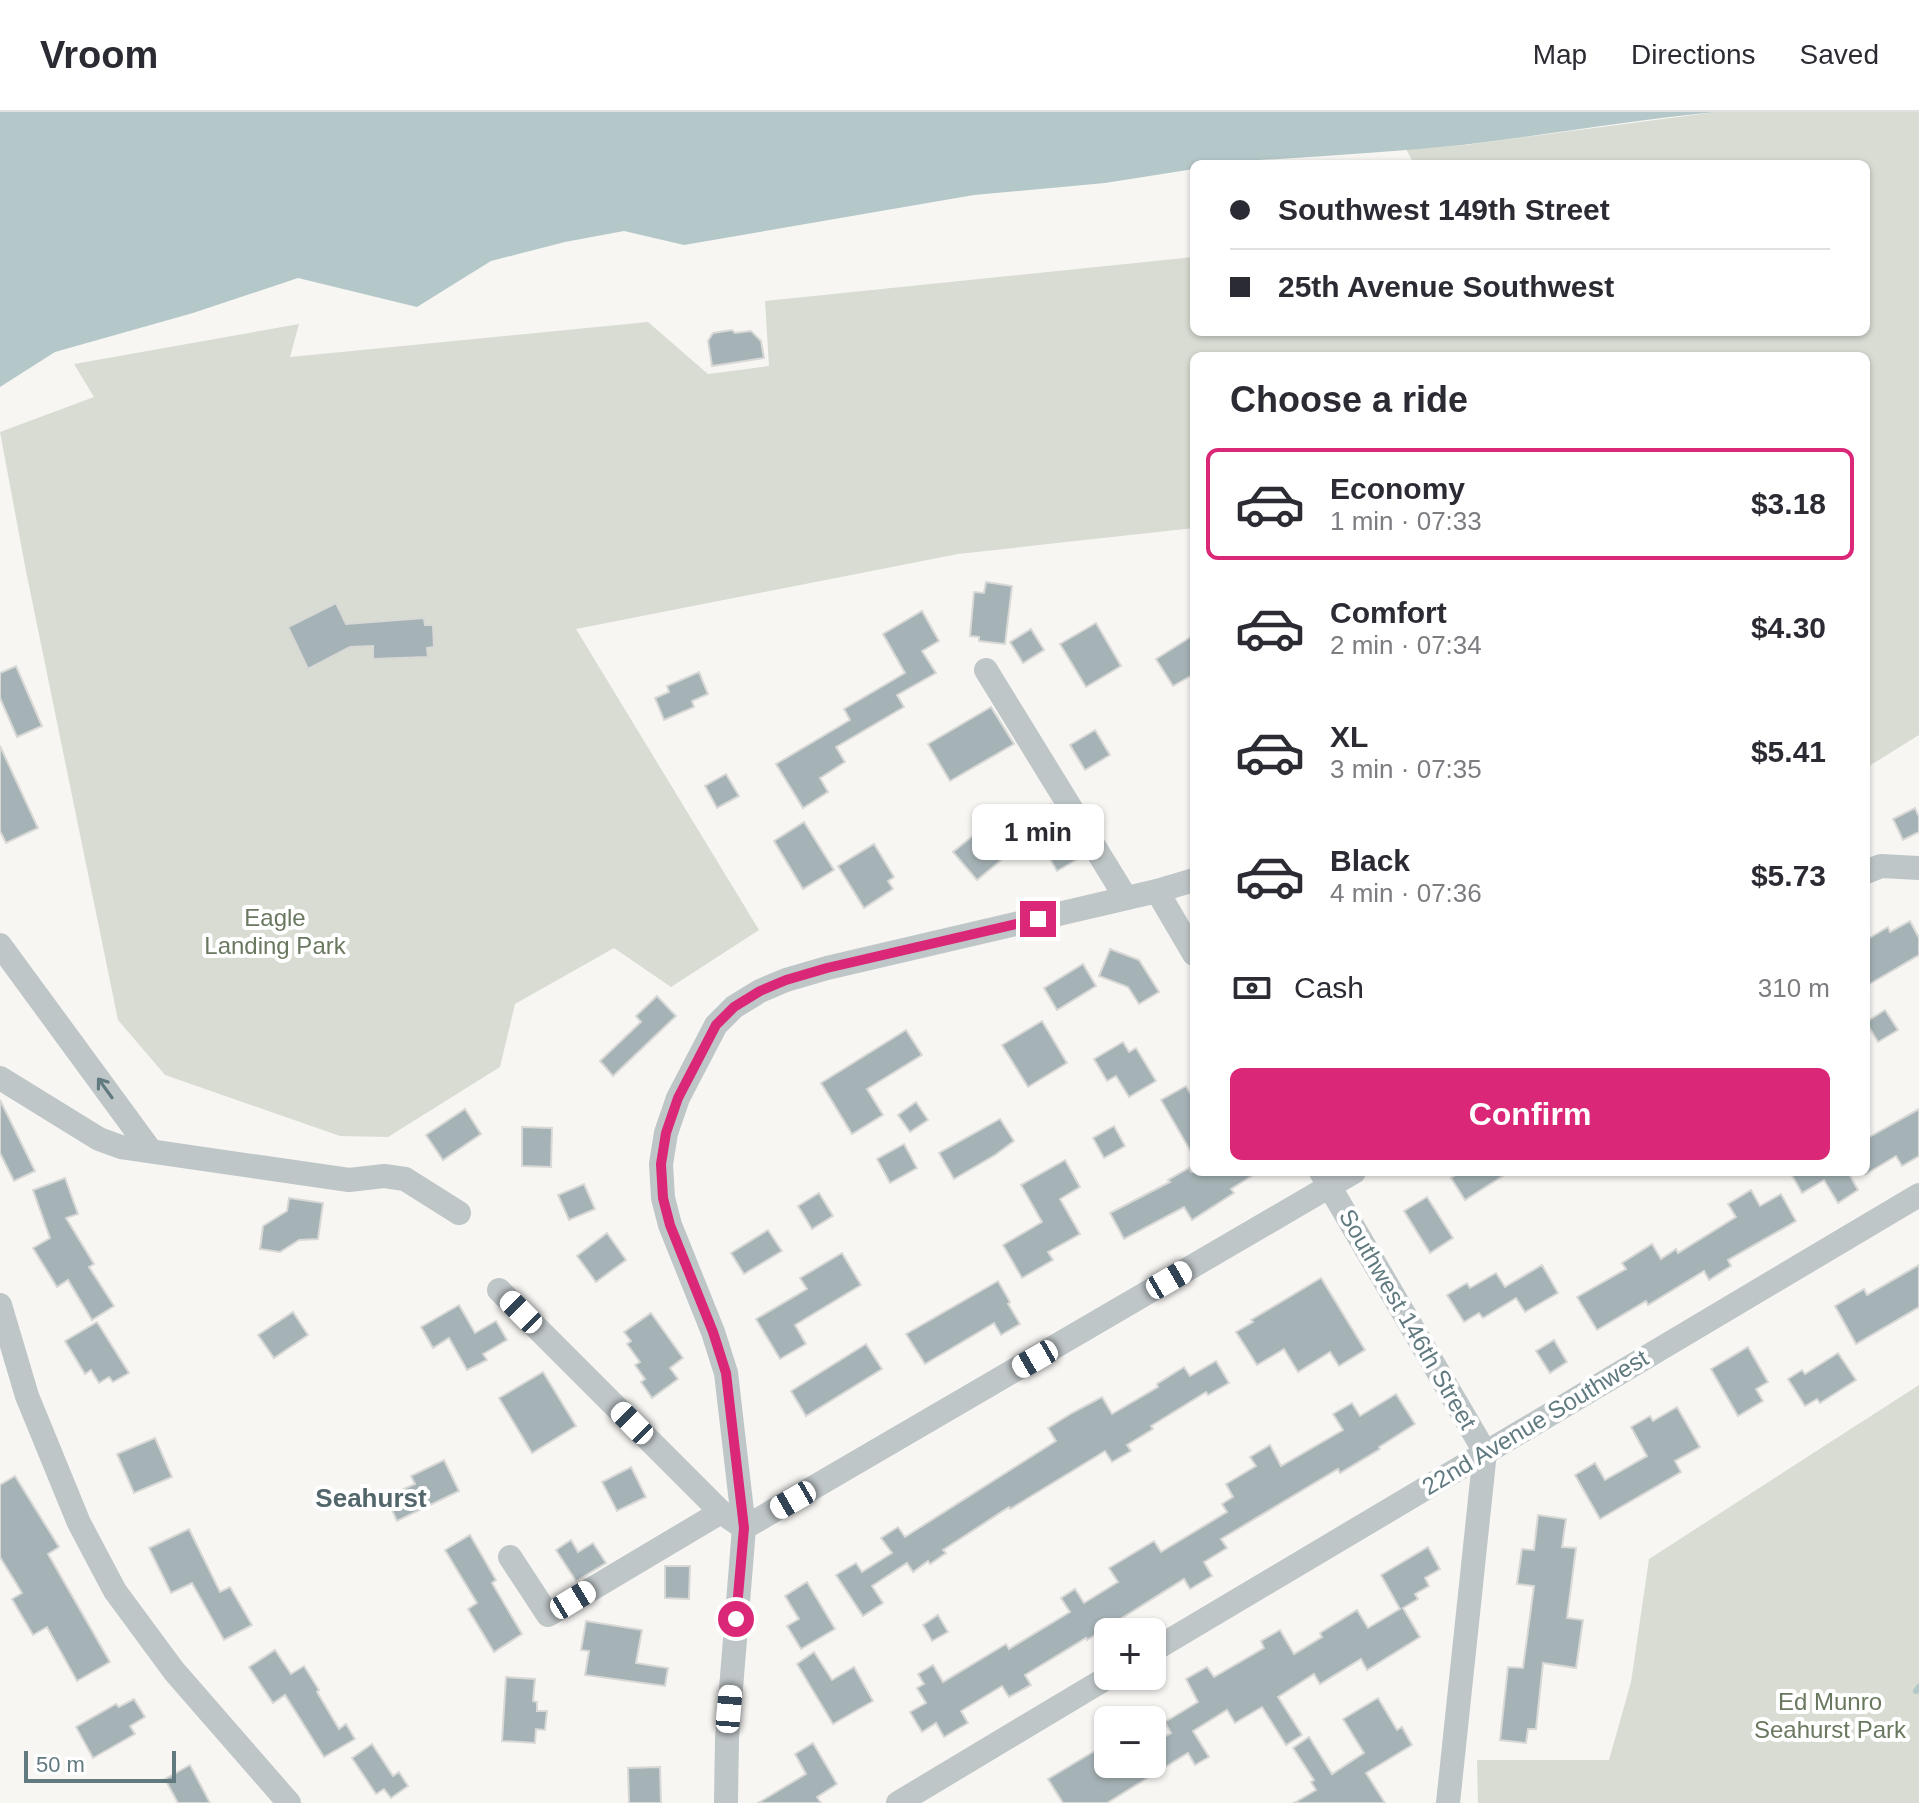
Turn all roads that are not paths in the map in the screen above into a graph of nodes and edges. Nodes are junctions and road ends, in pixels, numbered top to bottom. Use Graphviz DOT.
graph roads {
  1 [pos="986,670"];
  2 [pos="1919,868"];
  3 [pos="1870,870"];
  4 [pos="1190,881"];
  5 [pos="1157,891"];
  6 [pos="1126,898"];
  7 [pos="0,945"];
  8 [pos="1190,947"];
  9 [pos="0,1078"];
  10 [pos="151,1151"];
  11 [pos="1325,1179"];
  12 [pos="1919,1195"];
  13 [pos="459,1213"];
  14 [pos="499,1290"];
  15 [pos="0,1305"];
  16 [pos="1485,1452"];
  17 [pos="721,1512"];
  18 [pos="744,1528"];
  19 [pos="510,1557"];
  20 [pos="1166,1643"];
  21 [pos="1094,1686"];
  22 [pos="268,1791"];
  23 [pos="289,1803"];
  24 [pos="726,1803"];
  25 [pos="898,1803"];
  26 [pos="1448,1803"];
  1 -- 6 [label="street"];
  2 -- 3 [label="street"];
  4 -- 5 [label="street"];
  5 -- 6 [label="street"];
  5 -- 8 [label="street"];
  6 -- 18 [label="street"];
  10 -- 7 [label="street, one-way"];
  9 -- 10 [label="street"];
  10 -- 13 [label="street"];
  11 -- 16 [label="street, Southwest 146th Street"];
  11 -- 18 [label="street"];
  12 -- 16 [label="street, 22nd Avenue Southwest"];
  14 -- 17 [label="street"];
  15 -- 22 [label="street"];
  16 -- 20 [label="street, 22nd Avenue Southwest"];
  16 -- 26 [label="street, Southwest 146th Street"];
  17 -- 18 [label="street"];
  17 -- 19 [label="street"];
  18 -- 24 [label="street"];
  21 -- 25 [label="street"];
  22 -- 23 [label="street"];
}
